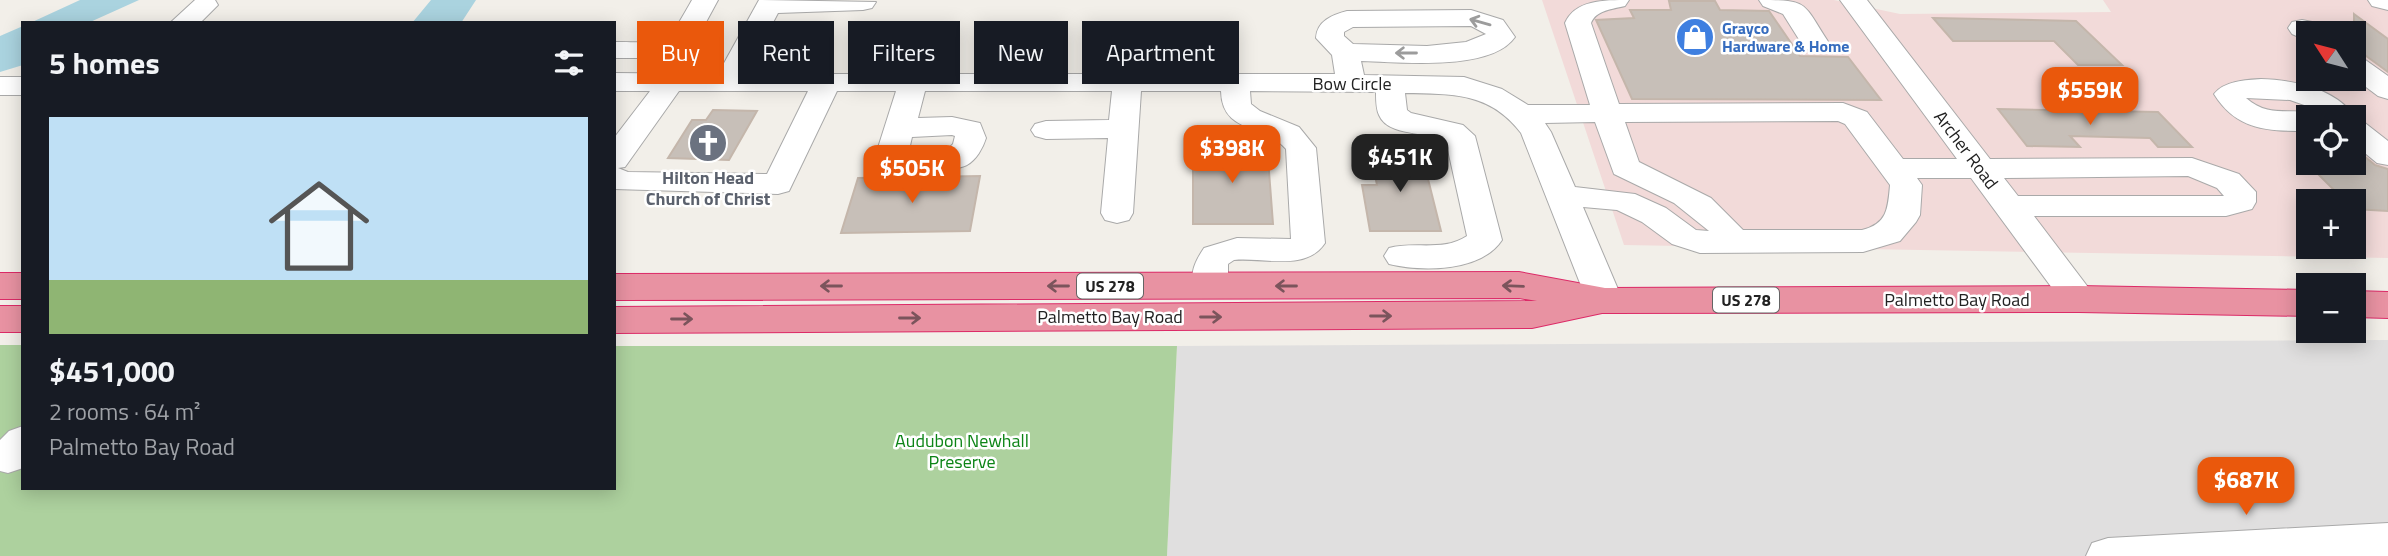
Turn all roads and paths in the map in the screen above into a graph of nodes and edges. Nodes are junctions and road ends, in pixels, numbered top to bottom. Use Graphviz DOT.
graph roads {
  1 [pos="705,0"];
  2 [pos="1616,0"];
  3 [pos="1772,0"];
  4 [pos="1853,0"];
  5 [pos="2381,0"];
  6 [pos="771,2"];
  7 [pos="863,2"];
  8 [pos="2388,2"];
  9 [pos="205,5"];
  10 [pos="185,21"];
  11 [pos="1815,43"];
  12 [pos="616,50"];
  13 [pos="1346,52"];
  14 [pos="1466,53"];
  15 [pos="2366,74"];
  16 [pos="616,82"];
  17 [pos="637,82"];
  18 [pos="738,82"];
  19 [pos="727,83"];
  20 [pos="1351,83"];
  21 [pos="1389,83"];
  22 [pos="669,84"];
  23 [pos="817,84"];
  24 [pos="913,84"];
  25 [pos="1127,84"];
  26 [pos="1235,84"];
  27 [pos="1239,84"];
  28 [pos="0,86"];
  29 [pos="21,86"];
  30 [pos="1478,90"];
  31 [pos="2388,90"];
  32 [pos="2324,105"];
  33 [pos="1607,113"];
  34 [pos="1522,114"];
  35 [pos="2296,122"];
  36 [pos="900,128"];
  37 [pos="1123,129"];
  38 [pos="1046,130"];
  39 [pos="2366,139"];
  40 [pos="2388,156"];
  41 [pos="616,157"];
  42 [pos="1893,169"];
  43 [pos="1980,169"];
  44 [pos="616,178"];
  45 [pos="1562,196"];
  46 [pos="2009,206"];
  47 [pos="1117,213"];
  48 [pos="1733,240"];
  49 [pos="1401,256"];
  50 [pos="0,286"];
  51 [pos="21,286"];
  52 [pos="1210,286"];
  53 [pos="616,287"];
  54 [pos="2079,299"];
  55 [pos="1605,301"];
  56 [pos="2296,303"];
  57 [pos="2366,304"];
  58 [pos="2388,305"];
  59 [pos="0,319"];
  60 [pos="21,319"];
  61 [pos="616,320"];
  62 [pos="2388,540"];
  63 [pos="2284,552"];
  64 [pos="2108,556"];
  1 -- 12 [label="street"];
  2 -- 33 [label="street"];
  3 -- 11 [label="street"];
  4 -- 43 [label="street, Archer Road"];
  5 -- 8 [label="street"];
  6 -- 7 [label="street"];
  6 -- 19 [label="street"];
  9 -- 10 [label="street"];
  14 -- 13 [label="street, one-way"];
  14 -- 13 [label="street, one-way"];
  13 -- 20 [label="street"];
  14 -- 30 [label="street"];
  15 -- 31 [label="street"];
  16 -- 17 [label="street, Bow Circle"];
  18 -- 19 [label="street, Bow Circle"];
  20 -- 21 [label="street, Bow Circle"];
  20 -- 27 [label="street, Bow Circle"];
  21 -- 30 [label="street, Bow Circle"];
  21 -- 49 [label="street"];
  22 -- 41 [label="street"];
  23 -- 44 [label="street"];
  24 -- 36 [label="street"];
  25 -- 37 [label="street"];
  26 -- 52 [label="street"];
  28 -- 29 [label="street"];
  30 -- 34 [label="street, Bow Circle"];
  32 -- 35 [label="street"];
  33 -- 34 [label="street"];
  33 -- 42 [label="street"];
  33 -- 48 [label="street"];
  34 -- 45 [label="street, Bow Circle"];
  37 -- 38 [label="street"];
  37 -- 47 [label="street"];
  39 -- 40 [label="street"];
  42 -- 43 [label="street"];
  42 -- 48 [label="street"];
  43 -- 46 [label="street, Archer Road"];
  43 -- 46 [label="street"];
  45 -- 48 [label="street"];
  45 -- 55 [label="street, Bow Circle"];
  46 -- 54 [label="street, Archer Road"];
  50 -- 51 [label="highway"];
  52 -- 53 [label="highway, Palmetto Bay Road / US 278, one-way"];
  55 -- 52 [label="highway, Palmetto Bay Road / US 278, one-way"];
  54 -- 55 [label="highway, Palmetto Bay Road / US 278"];
  54 -- 56 [label="highway, Palmetto Bay Road / US 278"];
  61 -- 55 [label="highway, Palmetto Bay Road / US 278, one-way"];
  57 -- 58 [label="highway"];
  59 -- 60 [label="highway"];
  62 -- 63 [label="street"];
  63 -- 64 [label="street"];
}
